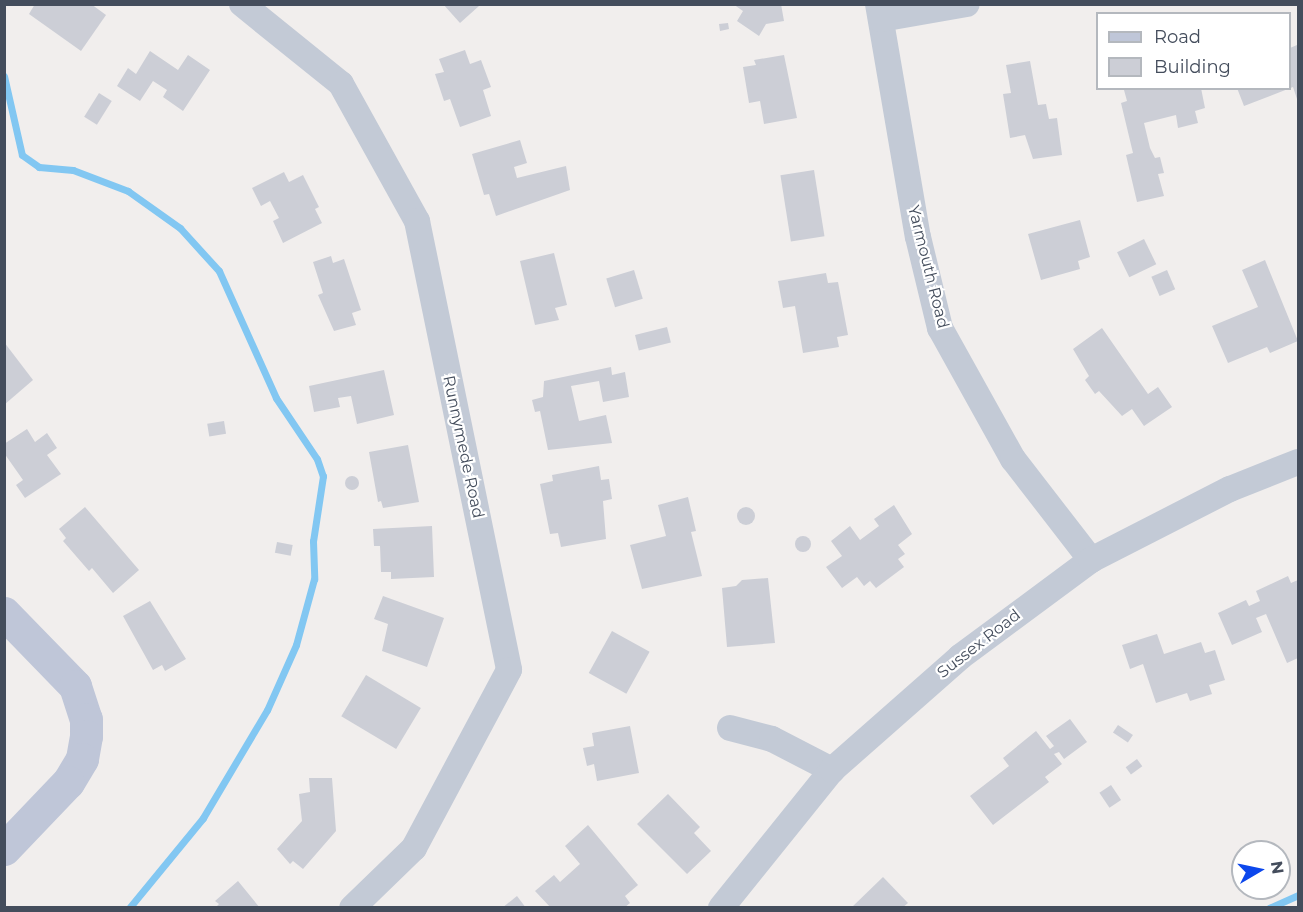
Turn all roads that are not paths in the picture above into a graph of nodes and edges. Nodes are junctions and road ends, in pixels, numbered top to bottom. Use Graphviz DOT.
graph roads {
  1 [pos="242,4"];
  2 [pos="967,4"];
  3 [pos="880,12"];
  4 [pos="1299,462"];
  5 [pos="1091,560"];
  6 [pos="4,614"];
  7 [pos="730,728"];
  8 [pos="832,770"];
  9 [pos="4,849"];
  10 [pos="352,908"];
  11 [pos="721,908"];
  1 -- 10 [label="street, Runnymede Road"];
  2 -- 3 [label="street"];
  3 -- 5 [label="street, Yarmouth Road"];
  4 -- 5 [label="street, Sussex Road"];
  5 -- 8 [label="street, Sussex Road"];
  6 -- 9 [label="street"];
  7 -- 8 [label="street"];
  8 -- 11 [label="street, Sussex Road"];
}
